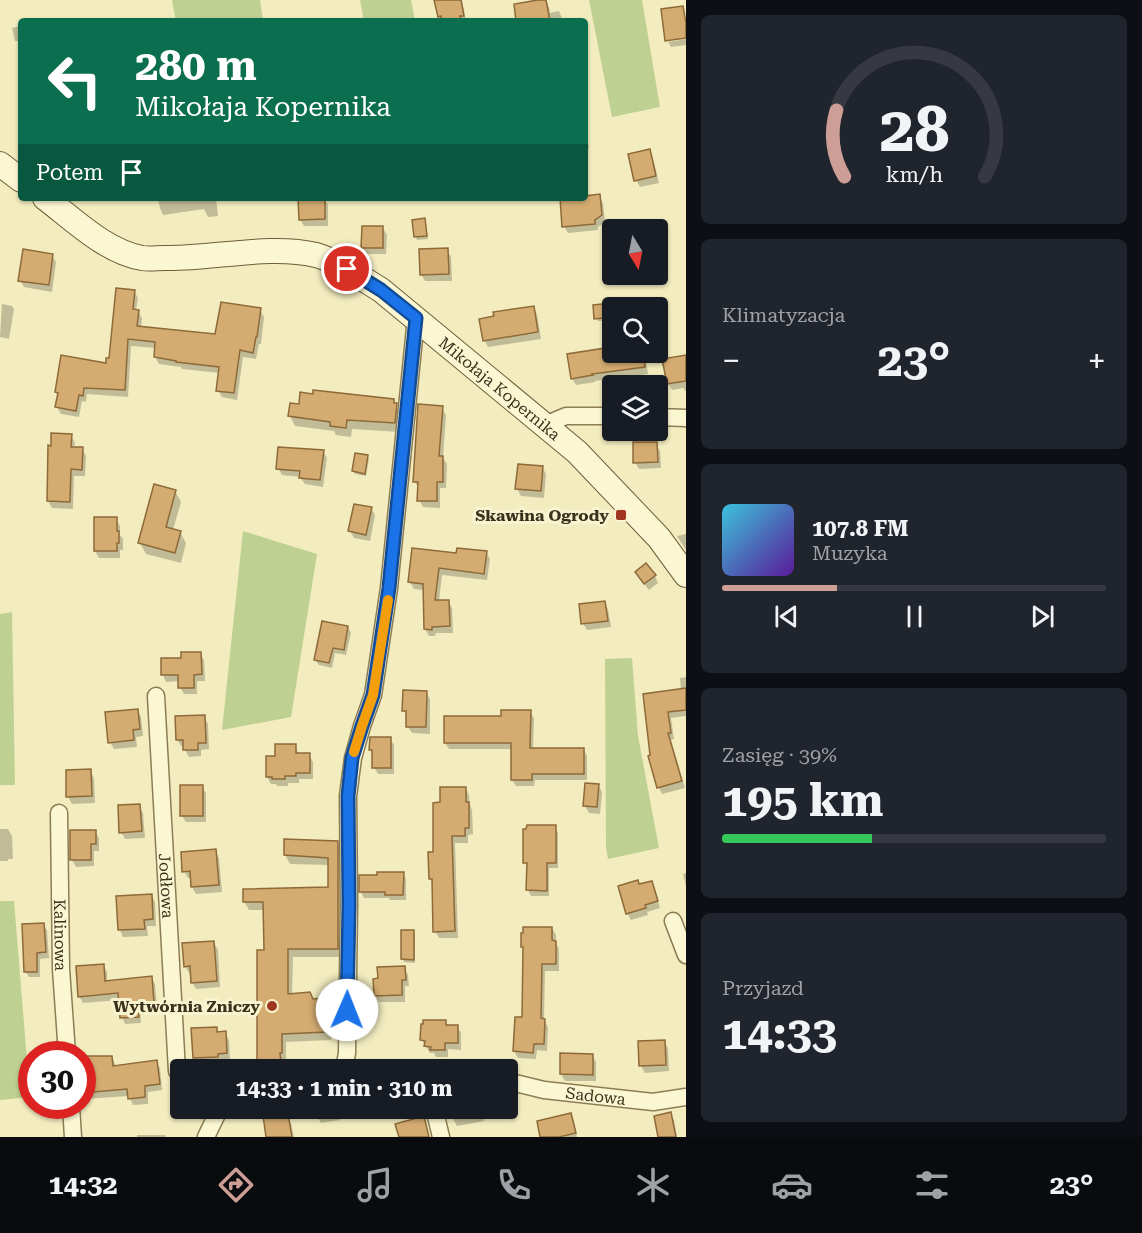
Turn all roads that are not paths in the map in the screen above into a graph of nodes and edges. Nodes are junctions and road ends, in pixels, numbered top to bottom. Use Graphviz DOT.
graph roads {
  1 [pos="0,164"];
  2 [pos="18,178"];
  3 [pos="49,201"];
  4 [pos="416,318"];
  5 [pos="602,416"];
  6 [pos="668,417"];
  7 [pos="686,418"];
  8 [pos="545,425"];
  9 [pos="686,575"];
  10 [pos="156,696"];
  11 [pos="59,813"];
  12 [pos="673,921"];
  13 [pos="686,955"];
  14 [pos="66,1041"];
  15 [pos="176,1059"];
  16 [pos="346,1059"];
  17 [pos="518,1084"];
  18 [pos="686,1097"];
  19 [pos="72,1119"];
  20 [pos="215,1119"];
  21 [pos="437,1119"];
  22 [pos="74,1137"];
  23 [pos="206,1137"];
  24 [pos="441,1137"];
  1 -- 2 [label="street"];
  3 -- 4 [label="street, Mikołaja Kopernika"];
  4 -- 8 [label="street, Mikołaja Kopernika"];
  4 -- 16 [label="street"];
  5 -- 8 [label="street"];
  6 -- 7 [label="street"];
  8 -- 9 [label="street, Mikołaja Kopernika"];
  10 -- 15 [label="street, Jodłowa"];
  11 -- 14 [label="street, Kalinowa"];
  12 -- 13 [label="street"];
  17 -- 18 [label="street, Sadowa"];
  19 -- 22 [label="street"];
  20 -- 23 [label="street"];
  21 -- 24 [label="street"];
}
